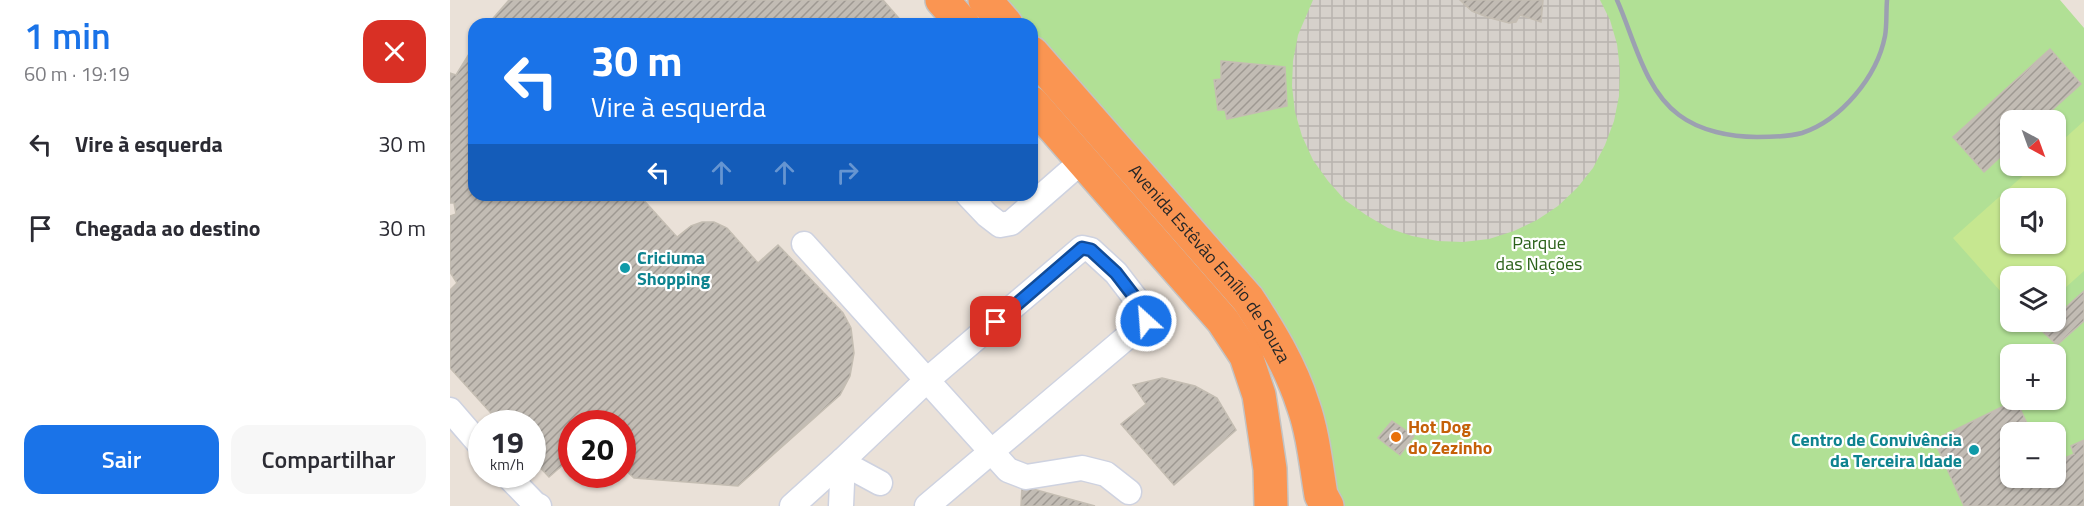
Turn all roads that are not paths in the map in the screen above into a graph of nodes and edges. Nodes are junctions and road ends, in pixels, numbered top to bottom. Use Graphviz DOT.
graph roads {
  1 [pos="942,0"];
  2 [pos="985,0"];
  3 [pos="958,18"];
  4 [pos="1001,18"];
  5 [pos="1038,61"];
  6 [pos="1038,110"];
  7 [pos="1083,160"];
  8 [pos="1038,199"];
  9 [pos="974,201"];
  10 [pos="1036,201"];
  11 [pos="804,244"];
  12 [pos="926,381"];
  13 [pos="450,410"];
  14 [pos="468,431"];
  15 [pos="991,451"];
  16 [pos="843,461"];
  17 [pos="880,483"];
  18 [pos="520,488"];
  19 [pos="1129,492"];
  20 [pos="539,506"];
  21 [pos="792,506"];
  22 [pos="841,506"];
  23 [pos="927,506"];
  24 [pos="1271,506"];
  25 [pos="1327,506"];
  1 -- 3 [label="highway"];
  2 -- 4 [label="highway"];
  5 -- 25 [label="highway, Avenida Estêvão Emílio de Souza"];
  6 -- 7 [label="highway, Avenida Estêvão Emílio de Souza"];
  7 -- 8 [label="lane"];
  7 -- 24 [label="highway, Avenida Estêvão Emílio de Souza"];
  9 -- 10 [label="lane"];
  11 -- 12 [label="lane"];
  12 -- 15 [label="lane"];
  12 -- 15 [label="lane"];
  12 -- 16 [label="lane"];
  13 -- 14 [label="lane"];
  15 -- 19 [label="lane"];
  15 -- 23 [label="lane"];
  16 -- 17 [label="lane"];
  16 -- 21 [label="lane"];
  16 -- 22 [label="lane"];
  18 -- 20 [label="lane"];
}
